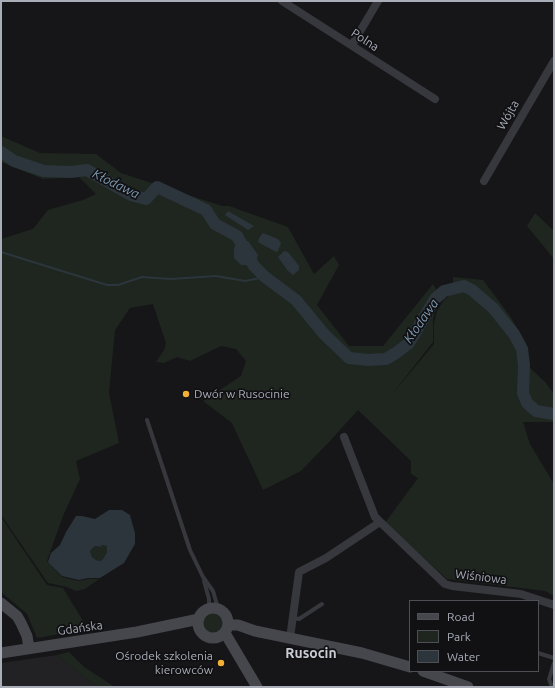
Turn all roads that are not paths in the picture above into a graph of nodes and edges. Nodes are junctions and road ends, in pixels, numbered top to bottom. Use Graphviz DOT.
graph roads {
  1 [pos="282,1"];
  2 [pos="378,1"];
  3 [pos="352,45"];
  4 [pos="554,61"];
  5 [pos="436,99"];
  6 [pos="484,181"];
  7 [pos="147,420"];
  8 [pos="344,437"];
  9 [pos="380,522"];
  10 [pos="203,577"];
  11 [pos="1,603"];
  12 [pos="322,604"];
  13 [pos="554,605"];
  14 [pos="213,608"];
  15 [pos="293,618"];
  16 [pos="199,624"];
  17 [pos="225,628"];
  18 [pos="290,638"];
  19 [pos="29,648"];
  20 [pos="1,653"];
  21 [pos="539,653"];
  22 [pos="554,658"];
  23 [pos="554,663"];
  24 [pos="409,667"];
  25 [pos="426,672"];
  26 [pos="257,687"];
  27 [pos="468,687"];
  28 [pos="552,687"];
  1 -- 3 [label="street, Polna"];
  2 -- 3 [label="street"];
  3 -- 5 [label="street, Polna"];
  4 -- 6 [label="street, Wójta"];
  7 -- 10 [label="lane"];
  8 -- 9 [label="street, Wiśniowa"];
  9 -- 13 [label="street, Wiśniowa"];
  9 -- 15 [label="street"];
  10 -- 14 [label="lane"];
  10 -- 14 [label="lane"];
  11 -- 19 [label="street"];
  12 -- 15 [label="lane"];
  14 -- 16 [label="street"];
  14 -- 17 [label="street"];
  15 -- 18 [label="street"];
  16 -- 17 [label="street"];
  16 -- 19 [label="street, Gdańska"];
  17 -- 18 [label="street"];
  17 -- 26 [label="street"];
  18 -- 24 [label="street"];
  19 -- 20 [label="street, Gdańska"];
  21 -- 22 [label="lane"];
  23 -- 28 [label="lane"];
  25 -- 27 [label="street"];
}
